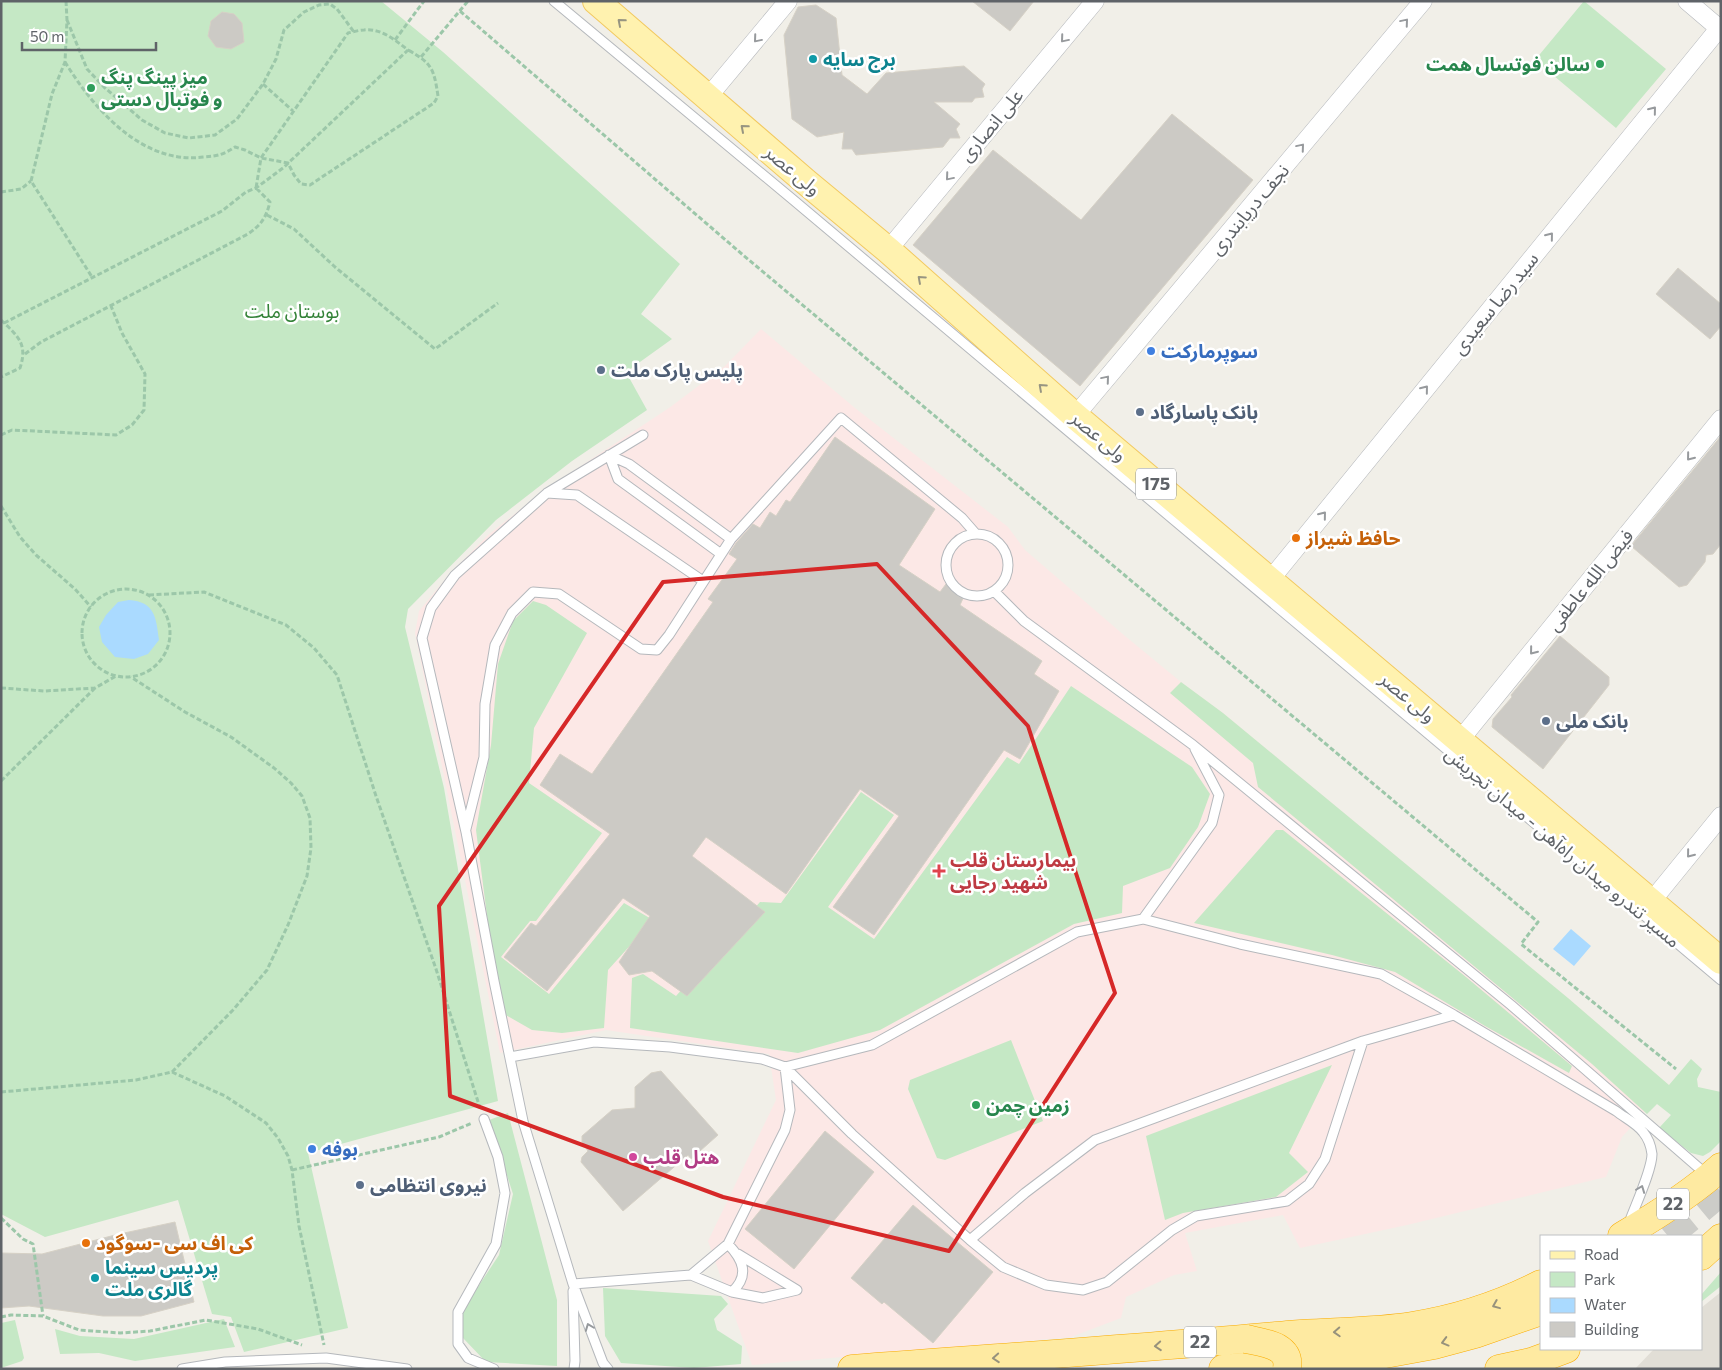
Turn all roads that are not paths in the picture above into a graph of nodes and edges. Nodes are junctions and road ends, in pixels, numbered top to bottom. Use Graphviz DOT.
graph roads {
  1 [pos="554,1"];
  2 [pos="596,1"];
  3 [pos="788,1"];
  4 [pos="1095,1"];
  5 [pos="1423,1"];
  6 [pos="1687,1"];
  7 [pos="1720,28"];
  8 [pos="708,97"];
  9 [pos="888,250"];
  10 [pos="1075,416"];
  11 [pos="1721,419"];
  12 [pos="643,435"];
  13 [pos="609,455"];
  14 [pos="547,493"];
  15 [pos="976,534"];
  16 [pos="731,539"];
  17 [pos="720,554"];
  18 [pos="1270,580"];
  19 [pos="704,581"];
  20 [pos="994,591"];
  21 [pos="1460,740"];
  22 [pos="1193,745"];
  23 [pos="1721,816"];
  24 [pos="466,832"];
  25 [pos="1651,902"];
  26 [pos="1143,920"];
  27 [pos="1721,961"];
  28 [pos="1721,980"];
  29 [pos="1454,1015"];
  30 [pos="1363,1041"];
  31 [pos="510,1057"];
  32 [pos="785,1067"];
  33 [pos="484,1119"];
  34 [pos="1641,1123"];
  35 [pos="1664,1138"];
  36 [pos="1651,1150"];
  37 [pos="1715,1172"];
  38 [pos="1623,1235"];
  39 [pos="1625,1235"];
  40 [pos="1721,1238"];
  41 [pos="970,1240"];
  42 [pos="728,1244"];
  43 [pos="738,1254"];
  44 [pos="1702,1255"];
  45 [pos="691,1275"];
  46 [pos="573,1284"];
  47 [pos="1540,1284"];
  48 [pos="732,1292"];
  49 [pos="1540,1311"];
  50 [pos="1246,1338"];
  51 [pos="1563,1350"];
  52 [pos="182,1369"];
  53 [pos="407,1369"];
  54 [pos="494,1369"];
  55 [pos="574,1369"];
  56 [pos="608,1369"];
  57 [pos="852,1369"];
  58 [pos="1223,1369"];
  59 [pos="1287,1369"];
  60 [pos="1499,1369"];
  1 -- 28 [label="lane, مسیر تندرو میدان راه‌آهن - میدان تجریش"];
  8 -- 2 [label="main road, ولی عصر / 175, one-way"];
  3 -- 8 [label="street, one-way"];
  4 -- 9 [label="street, علی انصاری, one-way"];
  10 -- 5 [label="street, نجف دریابندری, one-way"];
  6 -- 7 [label="street"];
  18 -- 7 [label="street, سید رضا سعیدی, one-way"];
  9 -- 8 [label="main road, ولی عصر / 175, one-way"];
  10 -- 9 [label="main road, ولی عصر / 175, one-way"];
  10 -- 18 [label="main road, ولی عصر / 175"];
  11 -- 21 [label="street, فیض الله عاطفی, one-way"];
  12 -- 13 [label="lane"];
  13 -- 14 [label="lane"];
  13 -- 16 [label="lane"];
  13 -- 17 [label="lane"];
  14 -- 19 [label="lane"];
  14 -- 24 [label="lane"];
  15 -- 16 [label="lane"];
  15 -- 20 [label="lane"];
  15 -- 20 [label="lane"];
  16 -- 17 [label="lane"];
  17 -- 19 [label="lane"];
  18 -- 21 [label="main road, ولی عصر / 175"];
  19 -- 24 [label="lane"];
  20 -- 22 [label="lane"];
  21 -- 25 [label="main road, ولی عصر / 175"];
  22 -- 26 [label="lane"];
  22 -- 34 [label="lane"];
  23 -- 25 [label="street, one-way"];
  24 -- 31 [label="lane"];
  25 -- 27 [label="main road, ولی عصر / 175"];
  26 -- 29 [label="lane"];
  26 -- 32 [label="lane"];
  29 -- 30 [label="lane"];
  29 -- 34 [label="lane"];
  30 -- 41 [label="lane"];
  30 -- 41 [label="lane"];
  31 -- 32 [label="lane"];
  31 -- 46 [label="lane"];
  32 -- 41 [label="lane"];
  32 -- 42 [label="lane"];
  33 -- 54 [label="lane"];
  34 -- 35 [label="lane"];
  34 -- 36 [label="lane"];
  35 -- 36 [label="lane"];
  35 -- 37 [label="lane"];
  38 -- 36 [label="lane, one-way"];
  37 -- 39 [label="highway, 22"];
  40 -- 44 [label="highway"];
  42 -- 43 [label="lane"];
  42 -- 45 [label="lane"];
  43 -- 48 [label="lane"];
  43 -- 48 [label="lane"];
  45 -- 46 [label="lane"];
  45 -- 48 [label="lane"];
  46 -- 55 [label="lane"];
  56 -- 46 [label="lane, one-way"];
  47 -- 50 [label="highway, 22, one-way"];
  49 -- 58 [label="highway, one-way"];
  50 -- 57 [label="highway, 22, one-way"];
  50 -- 59 [label="highway, bridge"];
  51 -- 60 [label="highway"];
  52 -- 53 [label="lane"];
}
